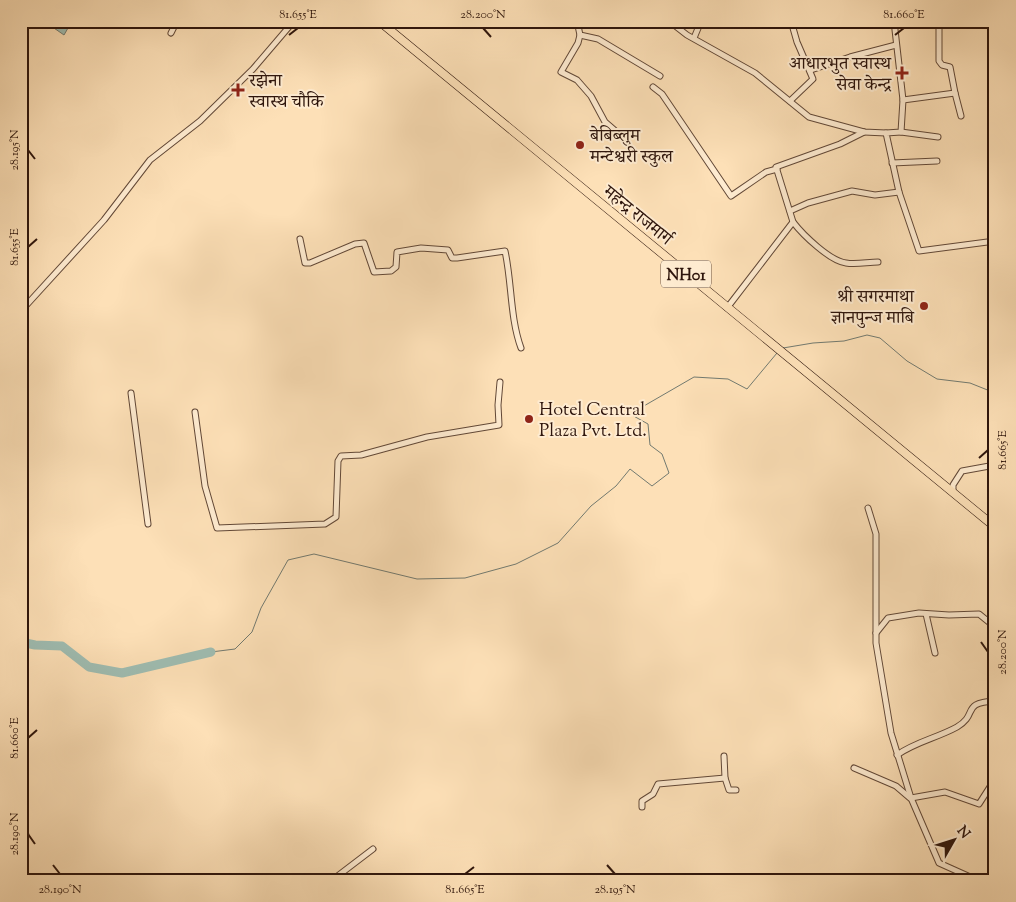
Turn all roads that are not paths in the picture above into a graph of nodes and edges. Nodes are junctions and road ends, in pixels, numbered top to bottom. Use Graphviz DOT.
graph roads {
  1 [pos="177,21"];
  2 [pos="294,21"];
  3 [pos="379,21"];
  4 [pos="577,21"];
  5 [pos="669,21"];
  6 [pos="701,21"];
  7 [pos="792,21"];
  8 [pos="894,21"];
  9 [pos="940,21"];
  10 [pos="172,33"];
  11 [pos="580,35"];
  12 [pos="694,38"];
  13 [pos="896,45"];
  14 [pos="811,70"];
  15 [pos="660,76"];
  16 [pos="653,88"];
  17 [pos="955,93"];
  18 [pos="903,100"];
  19 [pos="790,101"];
  20 [pos="961,116"];
  21 [pos="864,132"];
  22 [pos="902,132"];
  23 [pos="886,133"];
  24 [pos="620,135"];
  25 [pos="938,137"];
  26 [pos="936,161"];
  27 [pos="892,164"];
  28 [pos="777,169"];
  29 [pos="899,192"];
  30 [pos="790,211"];
  31 [pos="793,222"];
  32 [pos="300,239"];
  33 [pos="995,241"];
  34 [pos="878,262"];
  35 [pos="21,300"];
  36 [pos="727,308"];
  37 [pos="23,310"];
  38 [pos="521,348"];
  39 [pos="500,382"];
  40 [pos="131,393"];
  41 [pos="195,412"];
  42 [pos="995,465"];
  43 [pos="952,493"];
  44 [pos="868,508"];
  45 [pos="148,524"];
  46 [pos="995,527"];
  47 [pos="21,600"];
  48 [pos="21,608"];
  49 [pos="926,614"];
  50 [pos="995,627"];
  51 [pos="876,634"];
  52 [pos="934,653"];
  53 [pos="995,701"];
  54 [pos="897,755"];
  55 [pos="724,756"];
  56 [pos="854,768"];
  57 [pos="725,778"];
  58 [pos="995,779"];
  59 [pos="736,790"];
  60 [pos="910,798"];
  61 [pos="642,807"];
  62 [pos="373,849"];
  63 [pos="331,881"];
  64 [pos="972,881"];
  1 -- 10 [label="street"];
  2 -- 37 [label="street"];
  3 -- 36 [label="highway, महेन्द्र राजमार्ग / NH01"];
  4 -- 11 [label="street"];
  5 -- 12 [label="street"];
  6 -- 12 [label="street"];
  7 -- 14 [label="street"];
  8 -- 13 [label="street"];
  9 -- 17 [label="street"];
  11 -- 15 [label="street"];
  11 -- 24 [label="street"];
  12 -- 19 [label="street"];
  13 -- 14 [label="street"];
  13 -- 18 [label="street"];
  14 -- 19 [label="street"];
  16 -- 28 [label="street"];
  17 -- 18 [label="street"];
  17 -- 20 [label="street"];
  18 -- 22 [label="street"];
  19 -- 21 [label="street"];
  21 -- 23 [label="street"];
  21 -- 28 [label="street"];
  22 -- 23 [label="street"];
  22 -- 25 [label="street"];
  23 -- 27 [label="street"];
  26 -- 27 [label="street"];
  27 -- 29 [label="street"];
  28 -- 30 [label="street"];
  29 -- 30 [label="street"];
  29 -- 33 [label="street"];
  30 -- 31 [label="street"];
  31 -- 34 [label="street"];
  31 -- 36 [label="street"];
  32 -- 38 [label="street"];
  35 -- 37 [label="street"];
  36 -- 43 [label="highway, महेन्द्र राजमार्ग / NH01"];
  39 -- 41 [label="street"];
  40 -- 45 [label="street"];
  42 -- 43 [label="street"];
  43 -- 46 [label="highway, महेन्द्र राजमार्ग / NH01"];
  44 -- 51 [label="street"];
  47 -- 48 [label="street"];
  49 -- 50 [label="street"];
  49 -- 51 [label="street"];
  49 -- 52 [label="street"];
  51 -- 54 [label="street"];
  53 -- 54 [label="street"];
  54 -- 60 [label="street"];
  55 -- 57 [label="street"];
  56 -- 60 [label="street"];
  57 -- 59 [label="street"];
  57 -- 61 [label="street"];
  58 -- 60 [label="street"];
  60 -- 64 [label="street"];
  62 -- 63 [label="street"];
}
